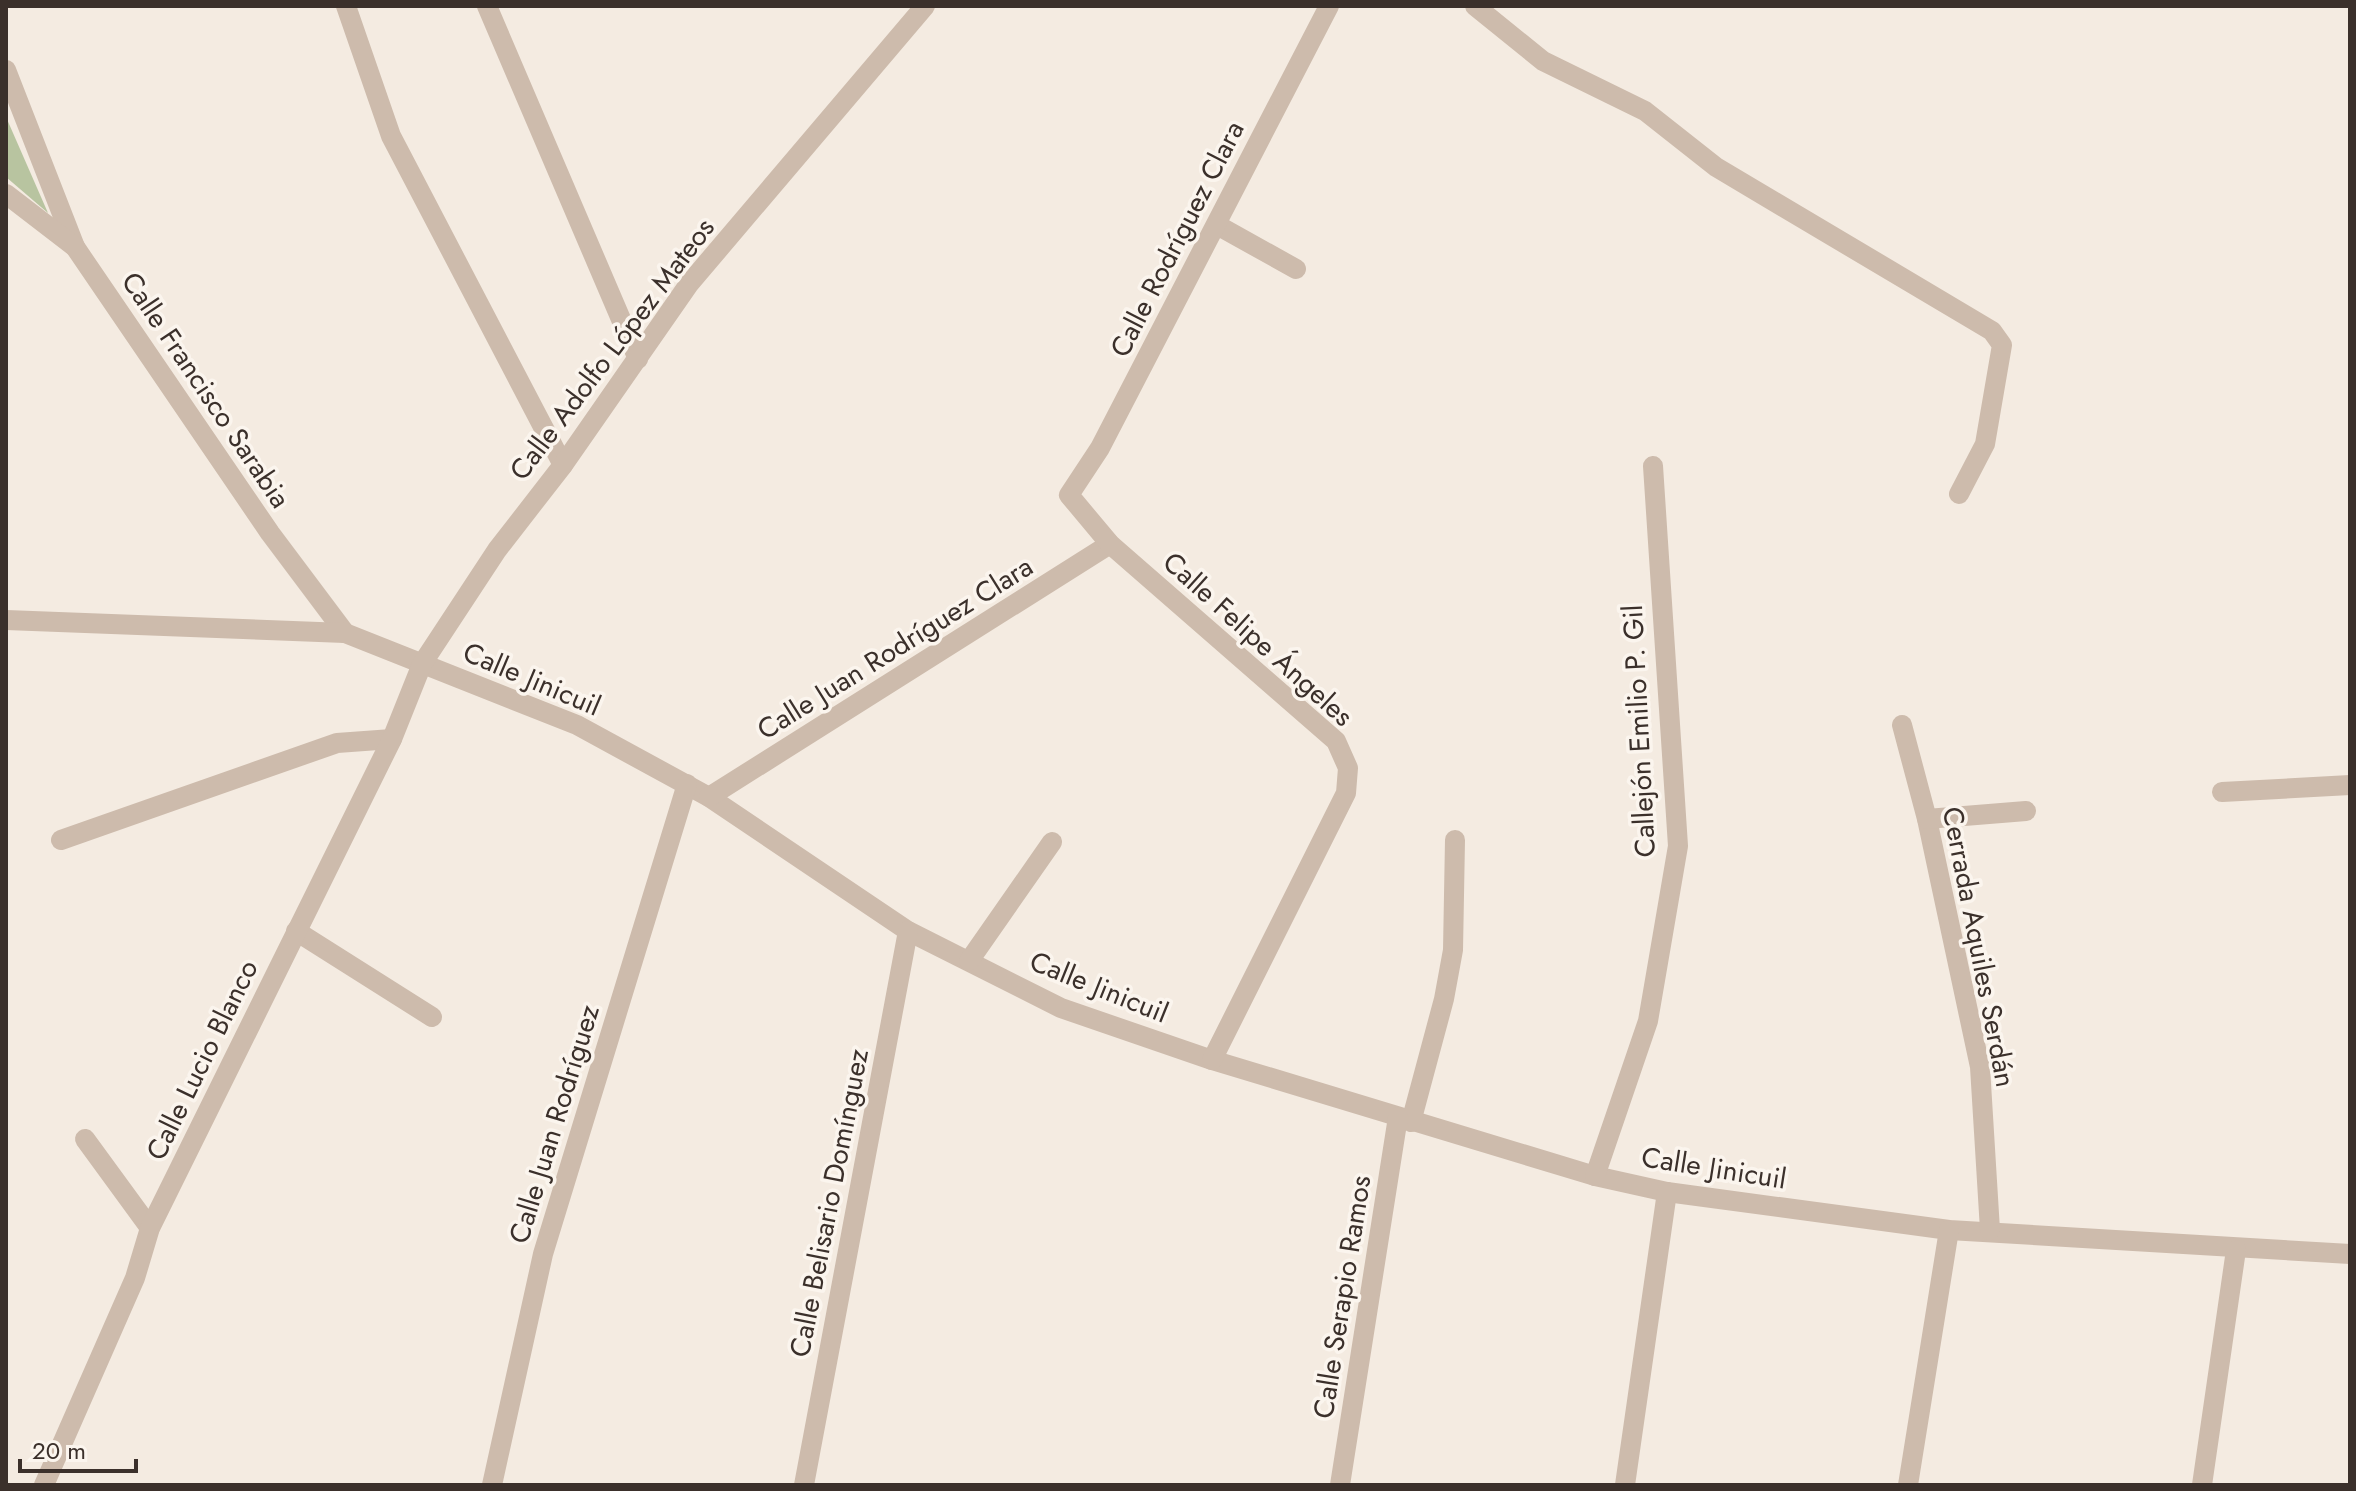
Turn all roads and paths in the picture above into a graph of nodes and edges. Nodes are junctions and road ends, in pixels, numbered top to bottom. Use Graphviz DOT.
graph roads {
  1 [pos="346,6"];
  2 [pos="487,6"];
  3 [pos="925,6"];
  4 [pos="1329,6"];
  5 [pos="1475,6"];
  6 [pos="6,70"];
  7 [pos="6,194"];
  8 [pos="1217,225"];
  9 [pos="75,247"];
  10 [pos="1296,269"];
  11 [pos="638,359"];
  12 [pos="563,465"];
  13 [pos="1653,466"];
  14 [pos="1959,494"];
  15 [pos="1069,495"];
  16 [pos="1110,544"];
  17 [pos="6,620"];
  18 [pos="345,633"];
  19 [pos="422,664"];
  20 [pos="1902,725"];
  21 [pos="392,739"];
  22 [pos="687,784"];
  23 [pos="2350,785"];
  24 [pos="2222,792"];
  25 [pos="709,797"];
  26 [pos="2026,811"];
  27 [pos="1927,819"];
  28 [pos="61,840"];
  29 [pos="1455,840"];
  30 [pos="1052,842"];
  31 [pos="296,931"];
  32 [pos="908,931"];
  33 [pos="969,961"];
  34 [pos="432,1017"];
  35 [pos="1212,1060"];
  36 [pos="1405,1119"];
  37 [pos="85,1139"];
  38 [pos="1595,1176"];
  39 [pos="1667,1192"];
  40 [pos="150,1228"];
  41 [pos="1949,1230"];
  42 [pos="1990,1230"];
  43 [pos="2236,1250"];
  44 [pos="2350,1254"];
  45 [pos="44,1485"];
  46 [pos="492,1485"];
  47 [pos="804,1485"];
  48 [pos="1340,1485"];
  49 [pos="1625,1485"];
  50 [pos="1908,1485"];
  51 [pos="2202,1485"];
  1 -- 12 [label="street"];
  2 -- 11 [label="street"];
  3 -- 11 [label="street, Calle Adolfo López Mateos"];
  4 -- 8 [label="street, Calle Rodríguez Clara"];
  5 -- 14 [label="street"];
  6 -- 9 [label="street"];
  7 -- 9 [label="street, Calle Francisco Sarabia"];
  8 -- 10 [label="street"];
  8 -- 15 [label="street, Calle Rodríguez Clara"];
  9 -- 18 [label="street, Calle Francisco Sarabia"];
  11 -- 12 [label="street, Calle Adolfo López Mateos"];
  12 -- 19 [label="street, Calle Adolfo López Mateos"];
  13 -- 38 [label="street, Callejón Emilio P. Gil"];
  15 -- 16 [label="street, Calle Felipe Ángeles"];
  16 -- 25 [label="street, Calle Juan Rodríguez Clara"];
  16 -- 35 [label="street, Calle Felipe Ángeles"];
  17 -- 18 [label="street, Calle Jinicuil"];
  18 -- 19 [label="street, Calle Jinicuil"];
  19 -- 21 [label="street, Calle Lucio Blanco"];
  19 -- 22 [label="street, Calle Jinicuil"];
  20 -- 27 [label="street, Cerrada Aquiles Serdán"];
  21 -- 28 [label="street"];
  21 -- 31 [label="street, Calle Lucio Blanco"];
  22 -- 25 [label="street, Calle Jinicuil"];
  22 -- 46 [label="street, Calle Juan Rodríguez"];
  23 -- 24 [label="street"];
  25 -- 32 [label="street, Calle Jinicuil"];
  26 -- 27 [label="street"];
  27 -- 42 [label="street, Cerrada Aquiles Serdán"];
  29 -- 36 [label="street, Calle Serapio Ramos"];
  30 -- 33 [label="street"];
  31 -- 34 [label="street"];
  31 -- 40 [label="street, Calle Lucio Blanco"];
  32 -- 33 [label="street, Calle Jinicuil"];
  32 -- 47 [label="street, Calle Belisario Domínguez"];
  33 -- 35 [label="street, Calle Jinicuil"];
  35 -- 36 [label="street, Calle Jinicuil"];
  36 -- 38 [label="street, Calle Jinicuil"];
  36 -- 48 [label="street, Calle Serapio Ramos"];
  37 -- 40 [label="street"];
  38 -- 39 [label="street, Calle Jinicuil"];
  39 -- 41 [label="street, Calle Jinicuil"];
  39 -- 49 [label="street"];
  40 -- 45 [label="street, Calle Lucio Blanco"];
  41 -- 42 [label="street, Calle Jinicuil"];
  41 -- 50 [label="street"];
  42 -- 43 [label="street, Calle Jinicuil"];
  43 -- 44 [label="street"];
  43 -- 51 [label="street"];
}
